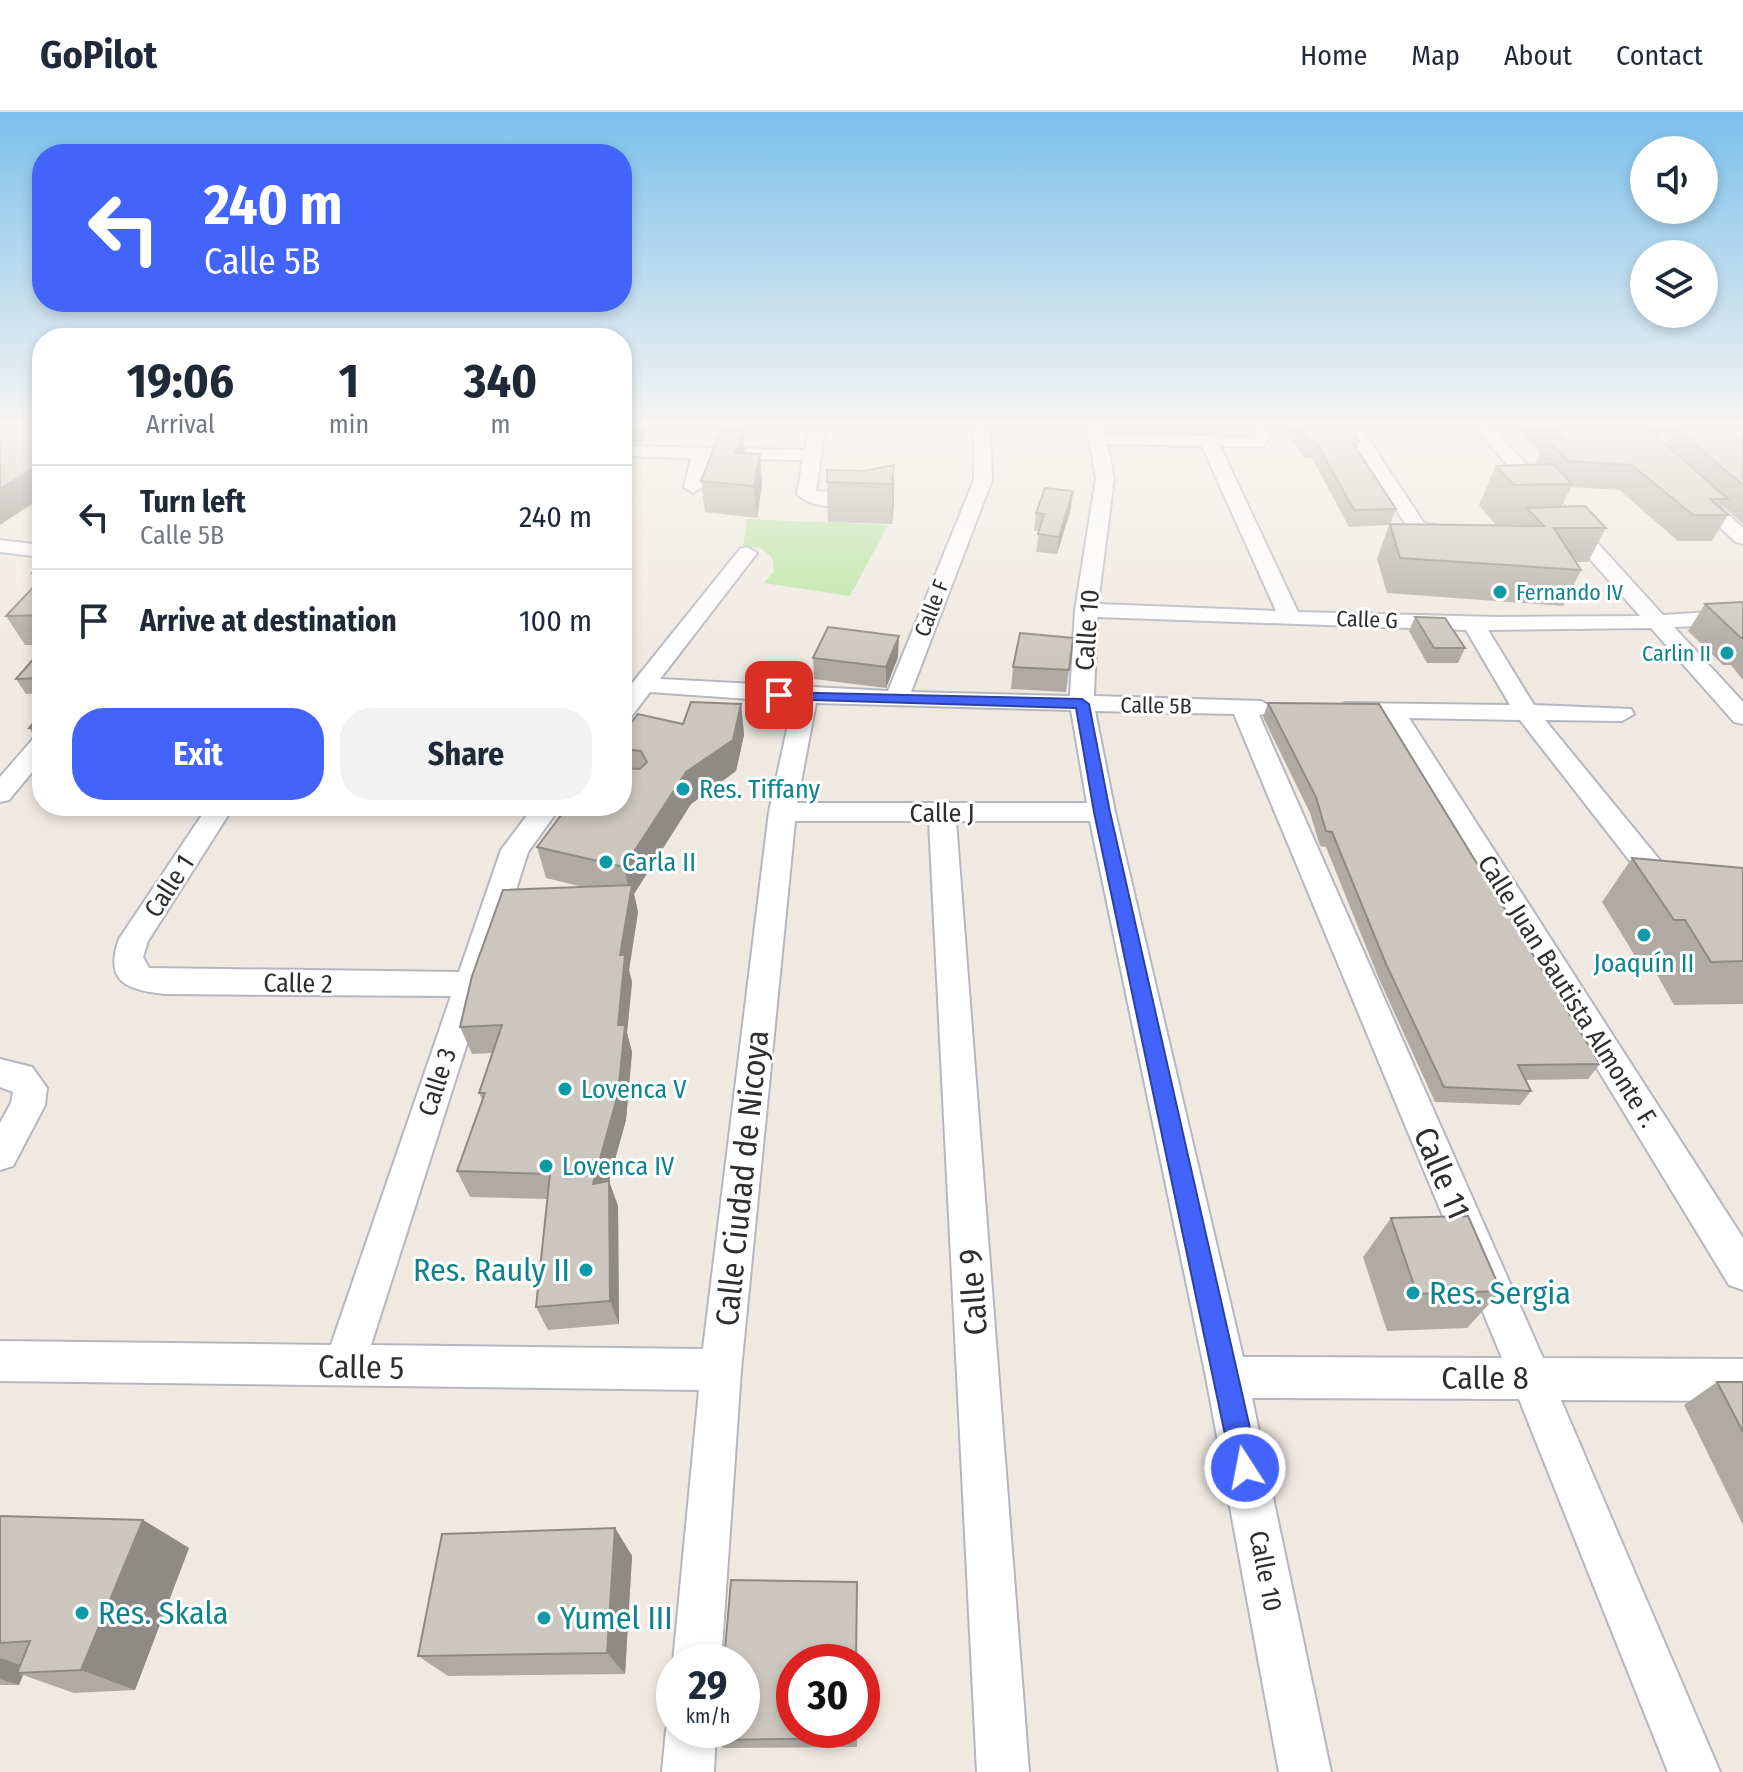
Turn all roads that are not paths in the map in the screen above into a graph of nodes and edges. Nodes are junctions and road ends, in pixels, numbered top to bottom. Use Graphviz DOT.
graph roads {
  1 [pos="973,504"];
  2 [pos="1101,504"];
  3 [pos="1238,504"];
  4 [pos="1402,504"];
  5 [pos="1552,504"];
  6 [pos="1707,504"];
  7 [pos="1576,531"];
  8 [pos="1739,531"];
  9 [pos="1546,532"];
  10 [pos="1473,534"];
  11 [pos="0,546"];
  12 [pos="32,550"];
  13 [pos="747,553"];
  14 [pos="1086,610"];
  15 [pos="1290,617"];
  16 [pos="1743,617"];
  17 [pos="1473,623"];
  18 [pos="1656,623"];
  19 [pos="643,685"];
  20 [pos="806,696"];
  21 [pos="897,697"];
  22 [pos="632,699"];
  23 [pos="1082,704"];
  24 [pos="1243,707"];
  25 [pos="1288,708"];
  26 [pos="1318,709"];
  27 [pos="1392,711"];
  28 [pos="1526,712"];
  29 [pos="1622,714"];
  30 [pos="1743,717"];
  31 [pos="32,756"];
  32 [pos="0,794"];
  33 [pos="782,812"];
  34 [pos="1102,812"];
  35 [pos="942,813"];
  36 [pos="214,816"];
  37 [pos="540,816"];
  38 [pos="1653,871"];
  39 [pos="130,971"];
  40 [pos="469,984"];
  41 [pos="15,1081"];
  42 [pos="0,1155"];
  43 [pos="1743,1272"];
  44 [pos="0,1361"];
  45 [pos="344,1367"];
  46 [pos="721,1370"];
  47 [pos="1227,1377"];
  48 [pos="1531,1379"];
  49 [pos="1743,1380"];
  50 [pos="698,1644"];
  51 [pos="690,1748"];
  52 [pos="688,1772"];
  53 [pos="1003,1772"];
  54 [pos="1305,1772"];
  55 [pos="1694,1772"];
  1 -- 21 [label="street, Calle F"];
  2 -- 14 [label="street, Calle 10"];
  3 -- 15 [label="street"];
  4 -- 10 [label="street"];
  5 -- 7 [label="street"];
  6 -- 8 [label="street"];
  7 -- 9 [label="street"];
  7 -- 18 [label="street"];
  11 -- 12 [label="street"];
  13 -- 19 [label="street"];
  14 -- 15 [label="street, Calle G"];
  14 -- 23 [label="street, Calle 10"];
  15 -- 17 [label="street, Calle G"];
  16 -- 18 [label="street, Calle G"];
  17 -- 18 [label="street, Calle G"];
  17 -- 28 [label="street"];
  18 -- 30 [label="street"];
  19 -- 20 [label="street, Calle 5B"];
  19 -- 22 [label="street"];
  20 -- 21 [label="street, Calle 5B"];
  20 -- 33 [label="street, Calle Ciudad de Nicoya"];
  21 -- 23 [label="street, Calle 5B"];
  23 -- 24 [label="street, Calle 5B"];
  23 -- 34 [label="street, Calle 10"];
  24 -- 25 [label="street, Calle 5B"];
  24 -- 48 [label="street, Calle 11"];
  26 -- 27 [label="street"];
  27 -- 28 [label="street"];
  27 -- 43 [label="street, Calle Juan Bautista Almonte F."];
  28 -- 29 [label="street"];
  28 -- 38 [label="street"];
  31 -- 32 [label="street"];
  33 -- 35 [label="street, Calle J"];
  33 -- 46 [label="street, Calle Ciudad de Nicoya"];
  34 -- 35 [label="street, Calle J"];
  34 -- 47 [label="street, Calle 10"];
  35 -- 53 [label="street, Calle 9"];
  36 -- 39 [label="street, Calle 1"];
  37 -- 40 [label="street, Calle 3"];
  39 -- 40 [label="street, Calle 2"];
  40 -- 45 [label="street, Calle 3"];
  41 -- 42 [label="street"];
  44 -- 45 [label="street, Calle 5"];
  45 -- 46 [label="street, Calle 5"];
  46 -- 50 [label="street, Calle Ciudad de Nicoya"];
  47 -- 48 [label="street, Calle 8"];
  47 -- 54 [label="street, Calle 10"];
  48 -- 49 [label="street, Calle 8"];
  48 -- 55 [label="street, Calle 11"];
  51 -- 52 [label="street"];
}
